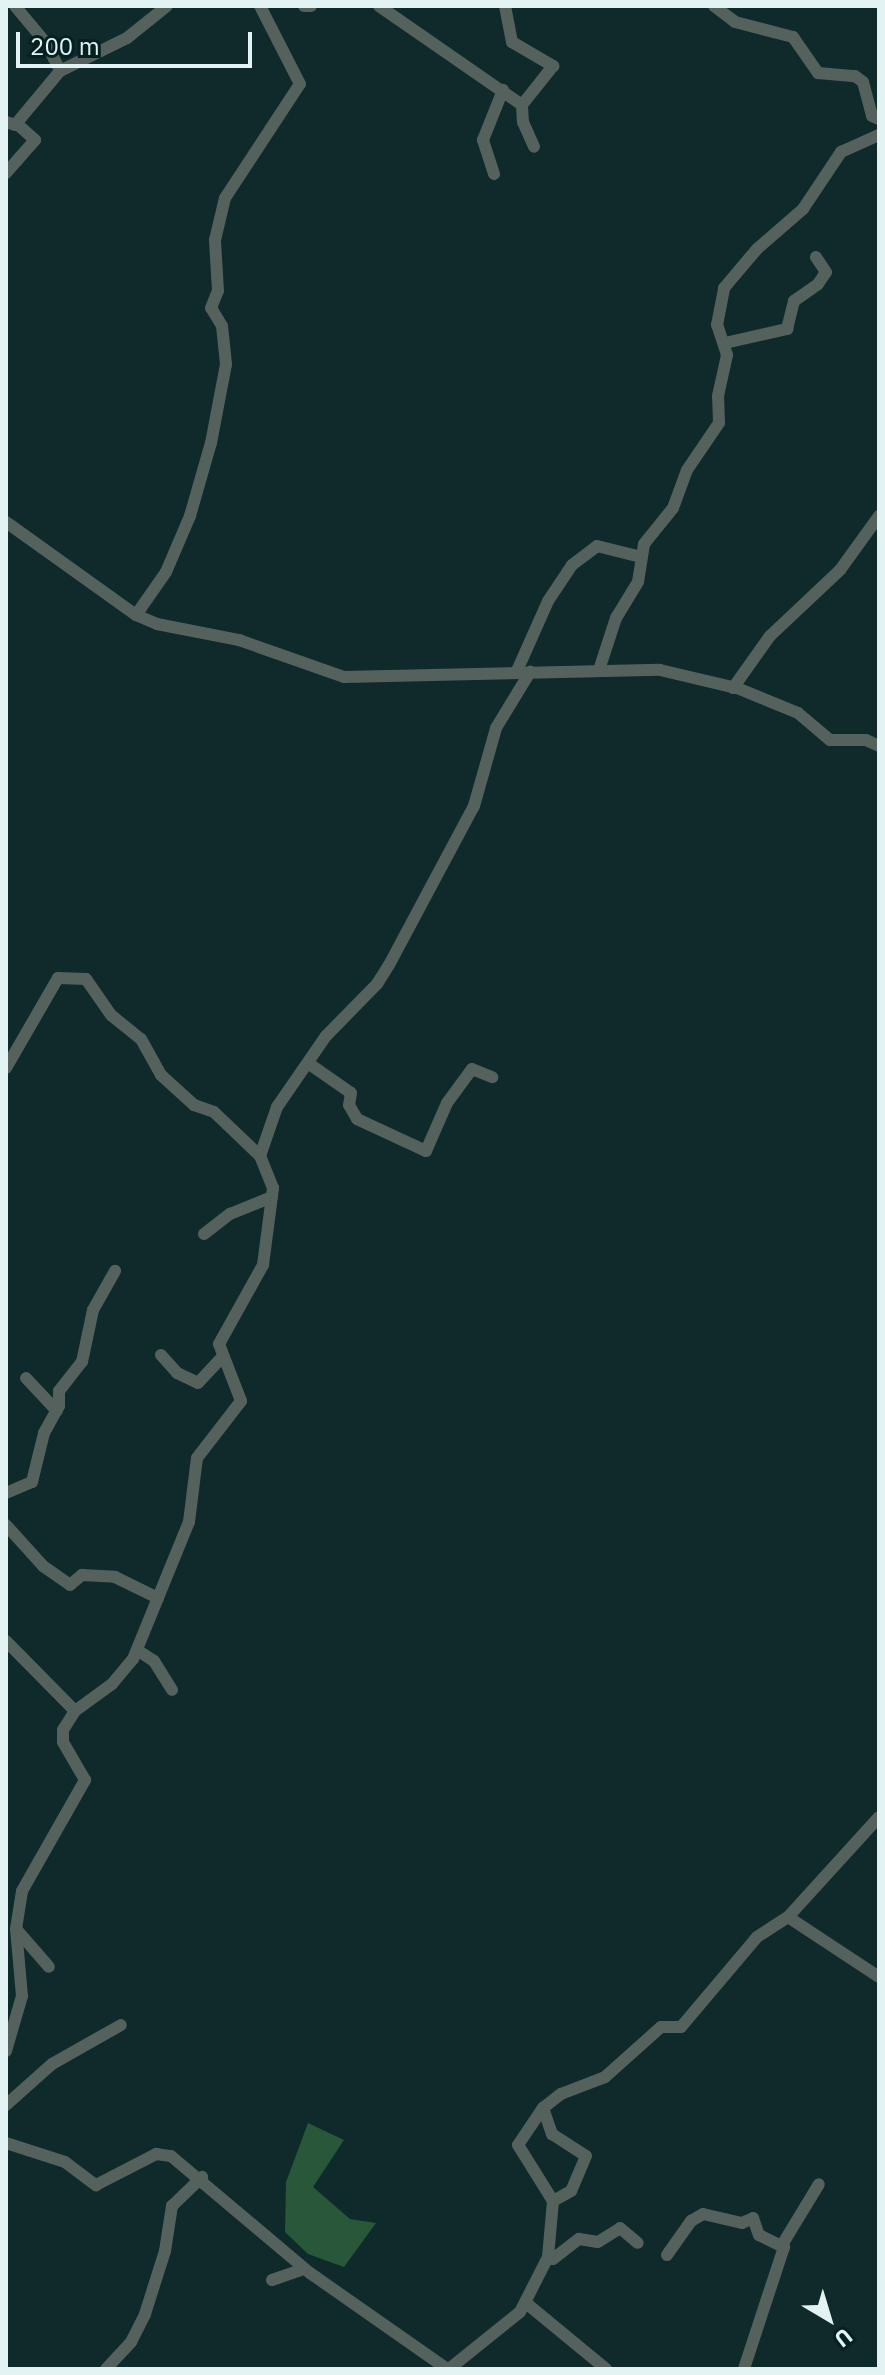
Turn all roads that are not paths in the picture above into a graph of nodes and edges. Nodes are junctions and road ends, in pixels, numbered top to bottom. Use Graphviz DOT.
graph roads {
  1 [pos="15,6"];
  2 [pos="167,6"];
  3 [pos="260,6"];
  4 [pos="304,6"];
  5 [pos="311,6"];
  6 [pos="379,6"];
  7 [pos="505,6"];
  8 [pos="714,6"];
  9 [pos="60,71"];
  10 [pos="503,90"];
  11 [pos="522,105"];
  12 [pos="879,119"];
  13 [pos="11,123"];
  14 [pos="879,135"];
  15 [pos="534,147"];
  16 [pos="6,173"];
  17 [pos="494,174"];
  18 [pos="816,257"];
  19 [pos="725,343"];
  20 [pos="879,516"];
  21 [pos="6,522"];
  22 [pos="641,557"];
  23 [pos="136,615"];
  24 [pos="599,670"];
  25 [pos="523,673"];
  26 [pos="733,688"];
  27 [pos="879,746"];
  28 [pos="308,1063"];
  29 [pos="6,1068"];
  30 [pos="492,1077"];
  31 [pos="260,1156"];
  32 [pos="272,1197"];
  33 [pos="204,1234"];
  34 [pos="115,1271"];
  35 [pos="161,1355"];
  36 [pos="221,1358"];
  37 [pos="26,1378"];
  38 [pos="57,1411"];
  39 [pos="6,1493"];
  40 [pos="6,1525"];
  41 [pos="158,1598"];
  42 [pos="6,1641"];
  43 [pos="137,1650"];
  44 [pos="172,1690"];
  45 [pos="75,1711"];
  46 [pos="879,1817"];
  47 [pos="788,1917"];
  48 [pos="16,1929"];
  49 [pos="49,1967"];
  50 [pos="879,1977"];
  51 [pos="121,2025"];
  52 [pos="6,2051"];
  53 [pos="6,2105"];
  54 [pos="543,2108"];
  55 [pos="6,2143"];
  56 [pos="202,2177"];
  57 [pos="819,2184"];
  58 [pos="553,2201"];
  59 [pos="638,2243"];
  60 [pos="782,2245"];
  61 [pos="667,2255"];
  62 [pos="548,2257"];
  63 [pos="304,2269"];
  64 [pos="272,2280"];
  65 [pos="526,2303"];
  66 [pos="106,2369"];
  67 [pos="448,2369"];
  68 [pos="606,2369"];
  69 [pos="744,2369"];
  1 -- 9 [label="street"];
  2 -- 9 [label="street"];
  3 -- 23 [label="street"];
  4 -- 5 [label="street"];
  6 -- 10 [label="street"];
  7 -- 11 [label="street"];
  8 -- 12 [label="street"];
  9 -- 13 [label="street"];
  10 -- 11 [label="street"];
  10 -- 17 [label="street"];
  11 -- 15 [label="street"];
  13 -- 16 [label="street"];
  14 -- 19 [label="street"];
  18 -- 19 [label="street"];
  19 -- 22 [label="street"];
  20 -- 26 [label="street"];
  21 -- 23 [label="street"];
  22 -- 24 [label="street"];
  22 -- 25 [label="street"];
  23 -- 25 [label="street"];
  24 -- 25 [label="street"];
  24 -- 26 [label="street"];
  25 -- 28 [label="street"];
  26 -- 27 [label="street"];
  28 -- 30 [label="street"];
  28 -- 31 [label="street"];
  29 -- 31 [label="street"];
  31 -- 32 [label="street"];
  32 -- 33 [label="street"];
  32 -- 36 [label="street"];
  34 -- 38 [label="street"];
  35 -- 36 [label="street"];
  36 -- 41 [label="street"];
  37 -- 38 [label="street"];
  38 -- 39 [label="street"];
  40 -- 41 [label="street"];
  41 -- 43 [label="street"];
  42 -- 45 [label="street"];
  43 -- 44 [label="street"];
  43 -- 45 [label="street"];
  45 -- 48 [label="street"];
  46 -- 47 [label="street"];
  47 -- 50 [label="street"];
  47 -- 54 [label="street"];
  48 -- 49 [label="street"];
  48 -- 52 [label="street"];
  51 -- 53 [label="street"];
  54 -- 58 [label="street"];
  54 -- 58 [label="street"];
  55 -- 56 [label="street"];
  56 -- 63 [label="street"];
  56 -- 66 [label="street"];
  57 -- 60 [label="street"];
  58 -- 62 [label="street"];
  59 -- 62 [label="street"];
  60 -- 61 [label="street"];
  60 -- 69 [label="street"];
  62 -- 65 [label="street"];
  63 -- 64 [label="street"];
  63 -- 67 [label="street"];
  65 -- 67 [label="street"];
  65 -- 68 [label="street"];
}
